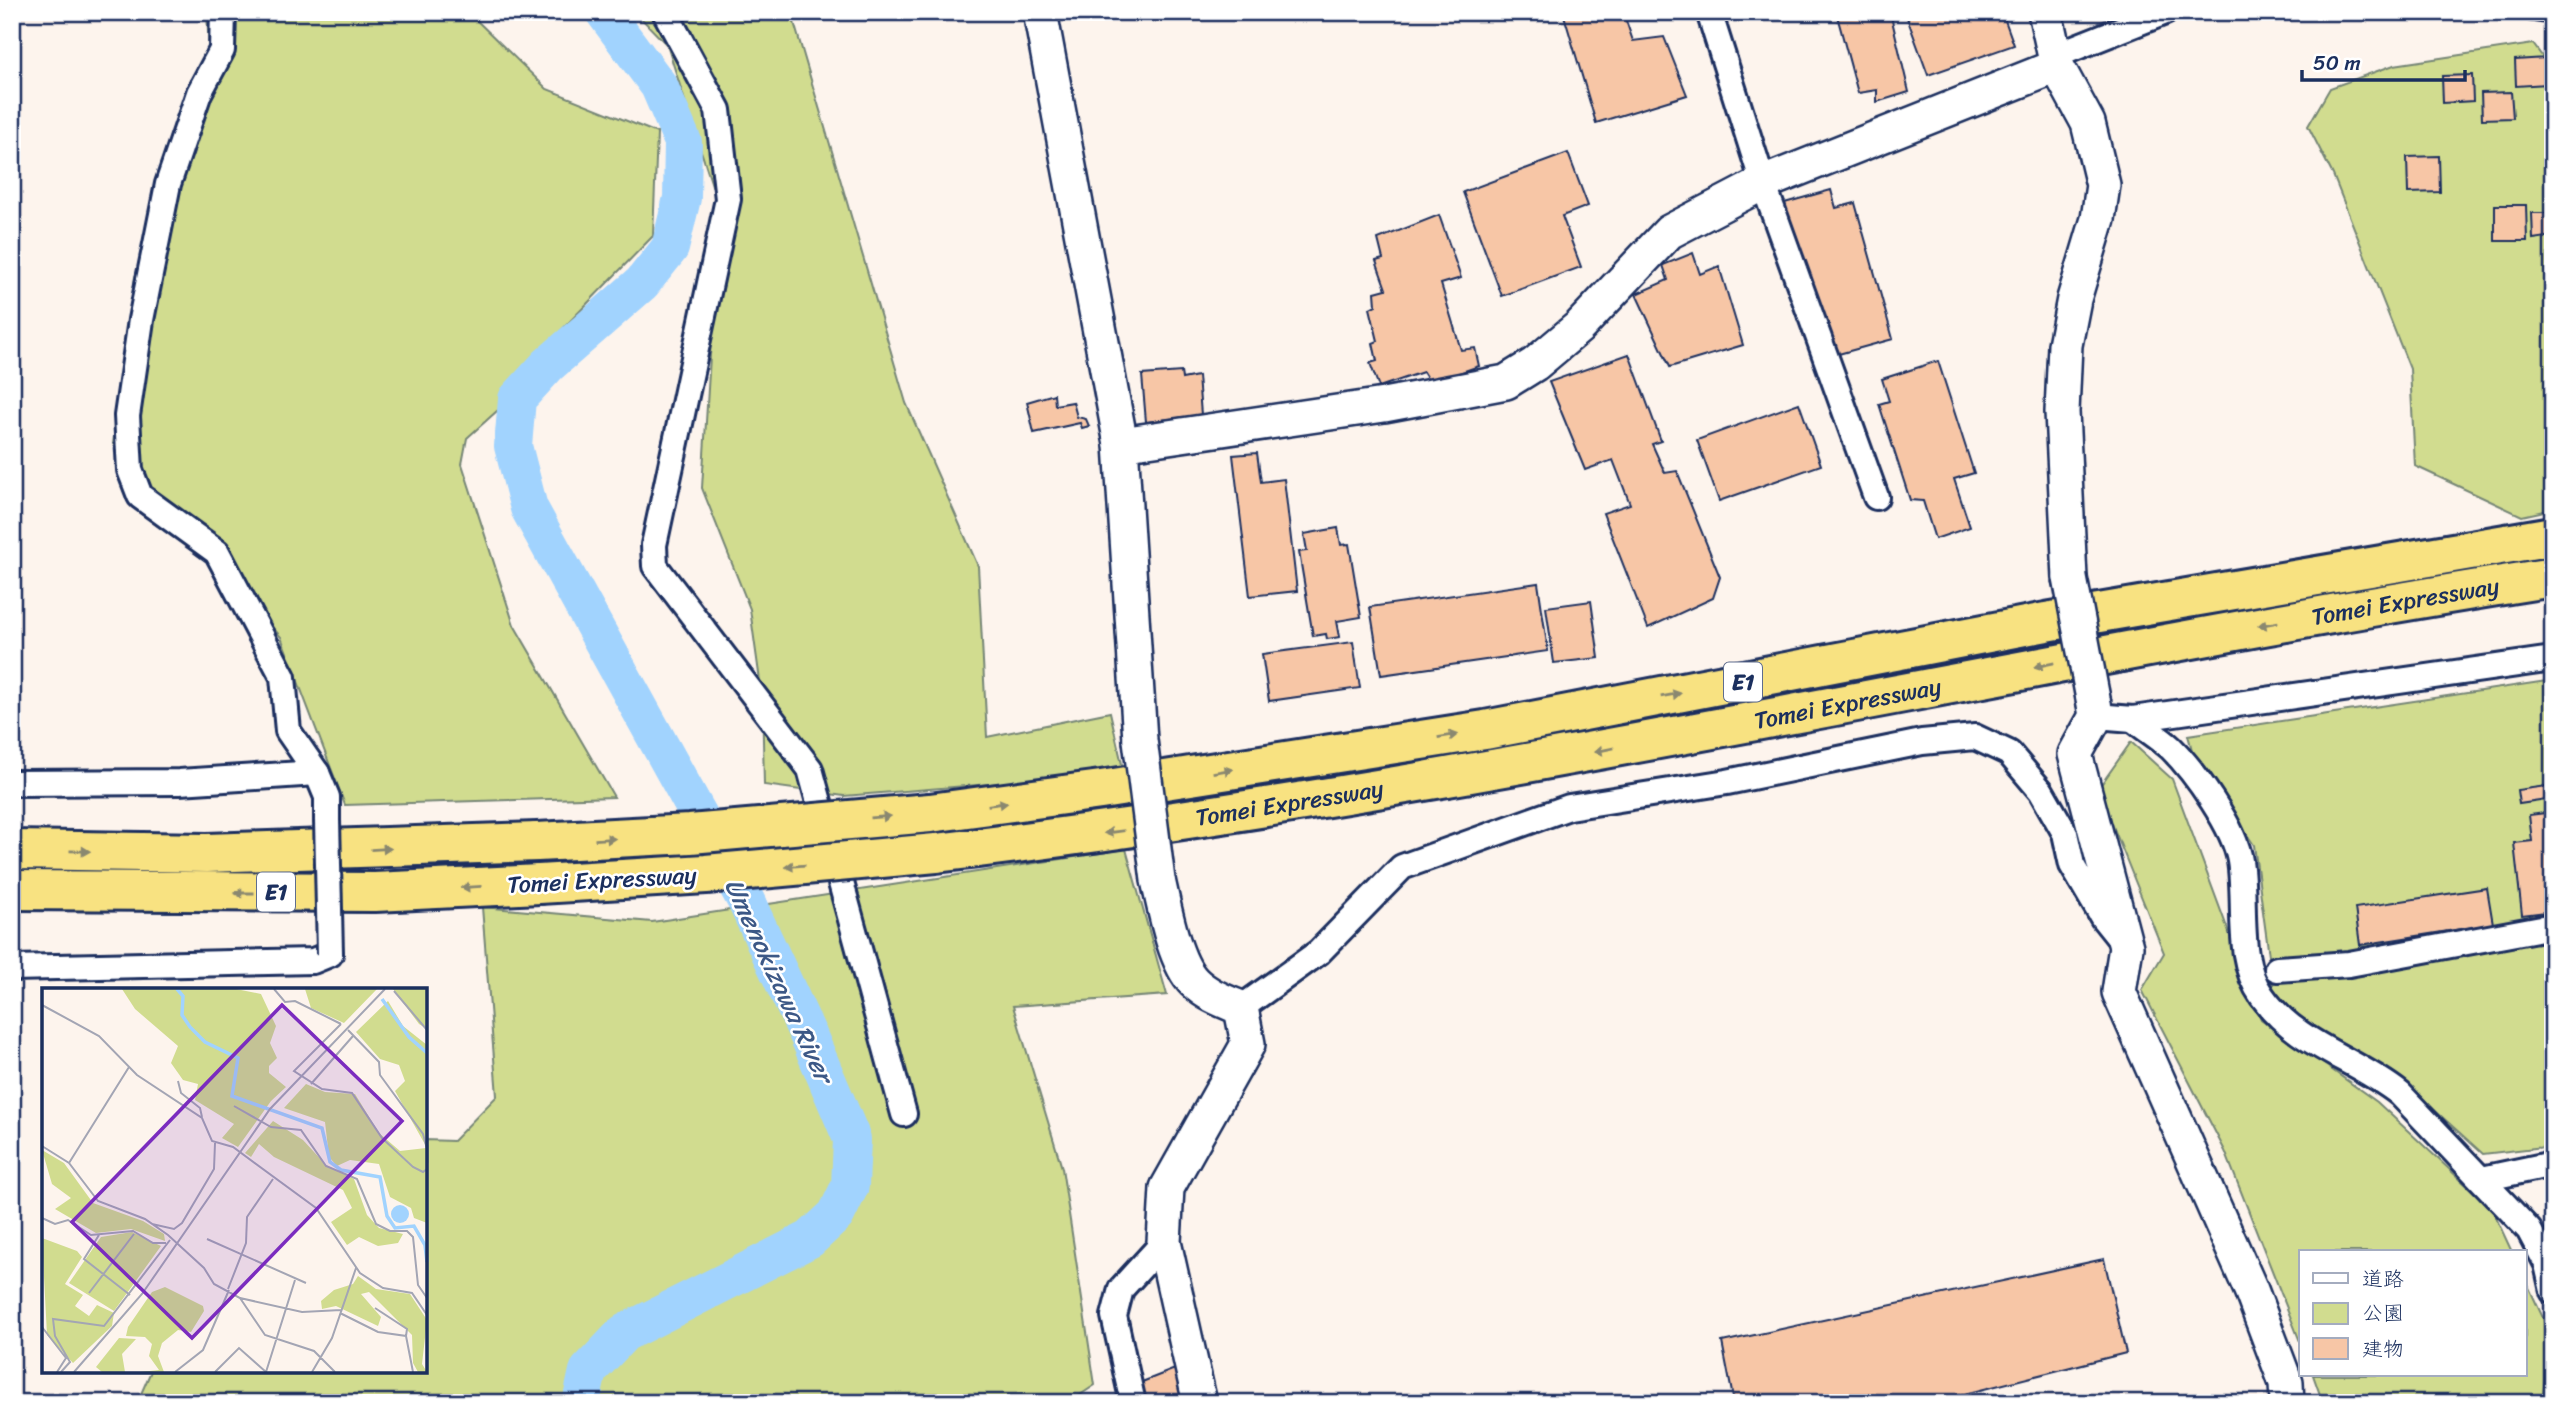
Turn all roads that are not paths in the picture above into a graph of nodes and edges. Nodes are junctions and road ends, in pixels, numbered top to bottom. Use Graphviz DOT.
graph roads {
  1 [pos="223,12"];
  2 [pos="665,12"];
  3 [pos="1040,12"];
  4 [pos="1709,12"];
  5 [pos="2045,12"];
  6 [pos="2165,12"];
  7 [pos="2055,61"];
  8 [pos="1763,183"];
  9 [pos="1121,444"];
  10 [pos="1876,497"];
  11 [pos="2553,536"];
  12 [pos="2553,577"];
  13 [pos="2553,659"];
  14 [pos="2095,710"];
  15 [pos="2133,719"];
  16 [pos="317,773"];
  17 [pos="12,783"];
  18 [pos="12,850"];
  19 [pos="12,890"];
  20 [pos="2553,926"];
  21 [pos="2126,947"];
  22 [pos="12,968"];
  23 [pos="2277,969"];
  24 [pos="1241,1008"];
  25 [pos="904,1114"];
  26 [pos="2553,1164"];
  27 [pos="2482,1179"];
  28 [pos="1164,1242"];
  29 [pos="2553,1291"];
  30 [pos="1133,1403"];
  31 [pos="1200,1403"];
  32 [pos="2287,1403"];
  1 -- 16 [label="street"];
  2 -- 25 [label="street"];
  3 -- 9 [label="street"];
  4 -- 8 [label="street"];
  5 -- 7 [label="street"];
  6 -- 7 [label="street"];
  7 -- 8 [label="street"];
  7 -- 14 [label="street, bridge"];
  8 -- 9 [label="street"];
  8 -- 10 [label="street"];
  9 -- 24 [label="street, bridge"];
  18 -- 11 [label="highway, Tomei Expressway / E1, one-way, bridge"];
  12 -- 19 [label="highway, Tomei Expressway / E1, one-way, bridge"];
  13 -- 15 [label="street"];
  14 -- 15 [label="street"];
  14 -- 21 [label="street"];
  15 -- 27 [label="street"];
  16 -- 17 [label="street"];
  16 -- 22 [label="street, bridge"];
  20 -- 23 [label="street"];
  21 -- 24 [label="street"];
  21 -- 32 [label="street"];
  24 -- 28 [label="street"];
  26 -- 27 [label="street"];
  27 -- 29 [label="street"];
  28 -- 30 [label="street"];
  28 -- 31 [label="street"];
}
